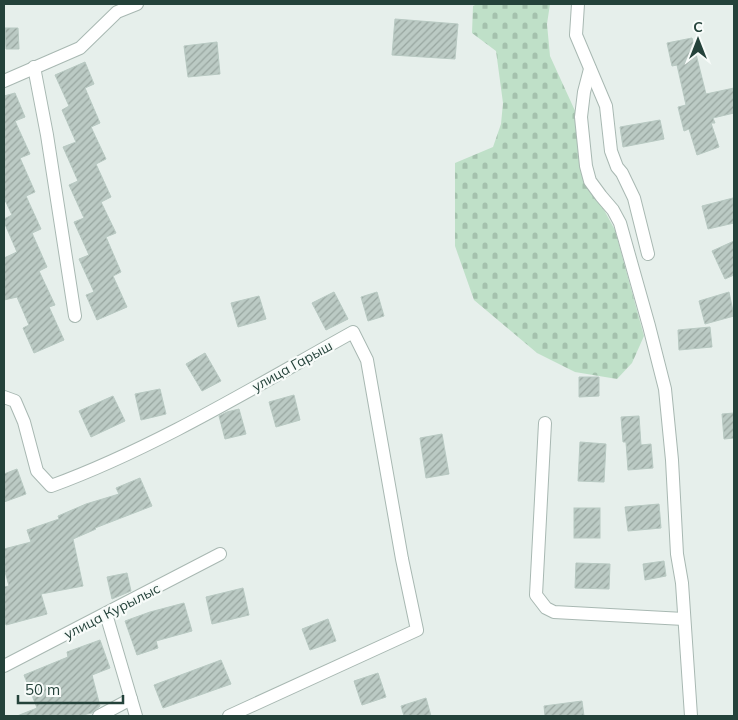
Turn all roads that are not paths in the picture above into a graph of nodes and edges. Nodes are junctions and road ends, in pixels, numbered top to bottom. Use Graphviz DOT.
graph roads {
  1 [pos="137,4"];
  2 [pos="578,4"];
  3 [pos="34,67"];
  4 [pos="590,69"];
  5 [pos="4,81"];
  6 [pos="648,254"];
  7 [pos="76,316"];
  8 [pos="4,397"];
  9 [pos="545,423"];
  10 [pos="220,554"];
  11 [pos="106,614"];
  12 [pos="684,619"];
  13 [pos="4,666"];
  14 [pos="131,699"];
  15 [pos="99,716"];
  16 [pos="136,716"];
  17 [pos="230,716"];
  18 [pos="691,716"];
  1 -- 3 [label="street"];
  2 -- 4 [label="street"];
  3 -- 5 [label="street"];
  3 -- 7 [label="street"];
  4 -- 6 [label="street"];
  4 -- 12 [label="street"];
  8 -- 17 [label="street, улица Гарыш"];
  9 -- 12 [label="street"];
  10 -- 11 [label="street, улица Курылыс"];
  11 -- 13 [label="street, улица Курылыс"];
  11 -- 14 [label="street"];
  12 -- 18 [label="street"];
  14 -- 15 [label="street"];
  14 -- 16 [label="street"];
}
